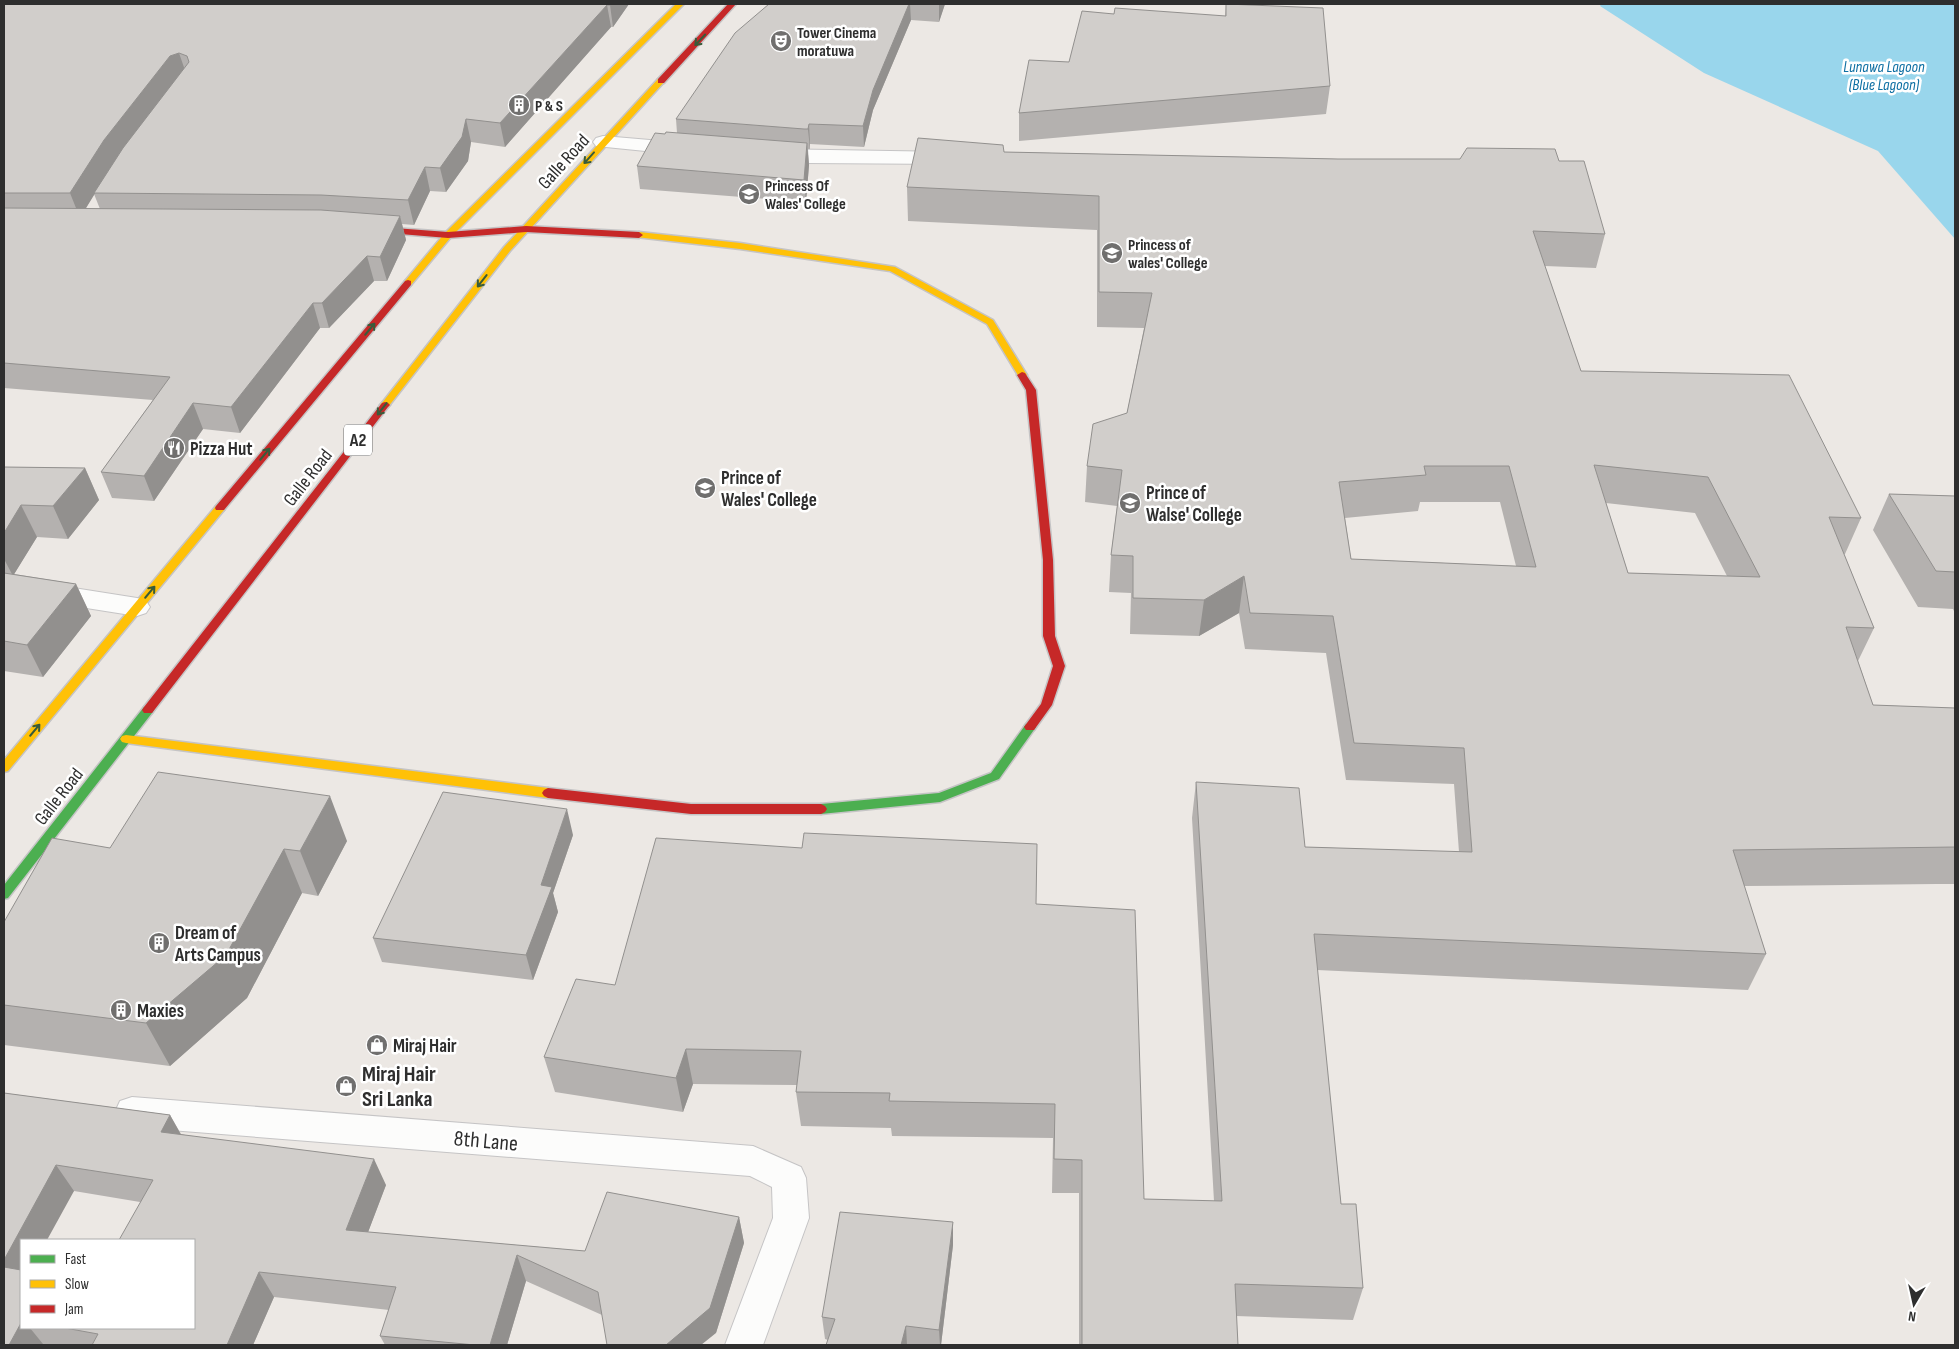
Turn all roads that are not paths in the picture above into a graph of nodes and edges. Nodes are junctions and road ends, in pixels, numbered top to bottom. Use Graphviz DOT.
graph roads {
  1 [pos="680,4"];
  2 [pos="732,4"];
  3 [pos="603,142"];
  4 [pos="699,150"];
  5 [pos="747,153"];
  6 [pos="969,158"];
  7 [pos="356,228"];
  8 [pos="526,229"];
  9 [pos="448,235"];
  10 [pos="4,586"];
  11 [pos="137,607"];
  12 [pos="126,738"];
  13 [pos="4,768"];
  14 [pos="4,894"];
  15 [pos="102,1110"];
  16 [pos="744,1345"];
  1 -- 9 [label="main road, Galle Road"];
  2 -- 3 [label="main road, Galle Road / A2, one-way"];
  3 -- 4 [label="street"];
  3 -- 8 [label="main road, Galle Road / A2, one-way"];
  5 -- 6 [label="street"];
  7 -- 9 [label="main road"];
  8 -- 9 [label="main road"];
  8 -- 12 [label="main road, Galle Road / A2, one-way"];
  8 -- 12 [label="main road"];
  11 -- 9 [label="main road, Galle Road, one-way"];
  10 -- 11 [label="street"];
  13 -- 11 [label="main road, Galle Road, one-way"];
  12 -- 14 [label="main road, Galle Road / A2"];
  15 -- 16 [label="street, 8th Lane"];
}
